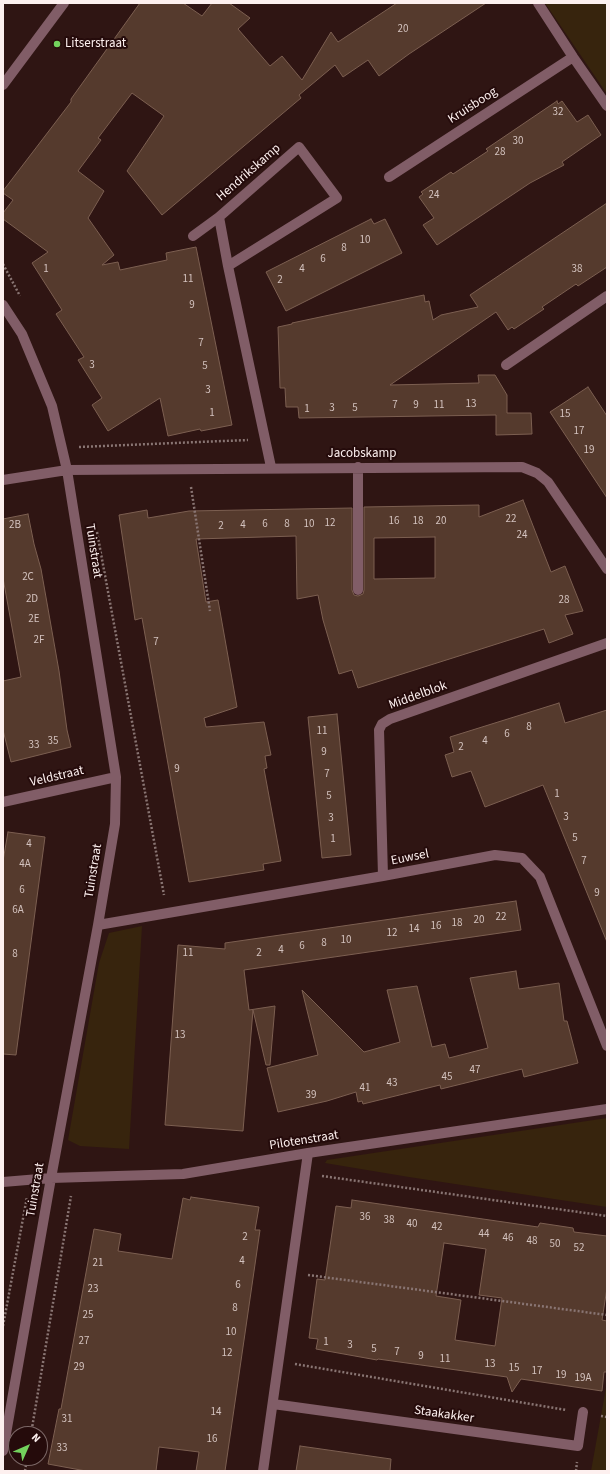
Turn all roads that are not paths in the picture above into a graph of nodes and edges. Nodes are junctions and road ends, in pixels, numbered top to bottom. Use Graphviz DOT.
graph roads {
  1 [pos="64,3"];
  2 [pos="538,3"];
  3 [pos="573,57"];
  4 [pos="3,85"];
  5 [pos="607,106"];
  6 [pos="388,177"];
  7 [pos="219,217"];
  8 [pos="193,236"];
  9 [pos="228,266"];
  10 [pos="607,296"];
  11 [pos="3,305"];
  12 [pos="506,365"];
  13 [pos="358,467"];
  14 [pos="270,468"];
  15 [pos="67,470"];
  16 [pos="3,480"];
  17 [pos="607,568"];
  18 [pos="358,590"];
  19 [pos="607,643"];
  20 [pos="116,777"];
  21 [pos="3,802"];
  22 [pos="383,876"];
  23 [pos="98,925"];
  24 [pos="607,1046"];
  25 [pos="607,1109"];
  26 [pos="308,1153"];
  27 [pos="51,1178"];
  28 [pos="3,1182"];
  29 [pos="273,1404"];
  30 [pos="583,1412"];
  31 [pos="3,1451"];
  32 [pos="263,1471"];
  1 -- 4 [label="street"];
  2 -- 3 [label="street"];
  3 -- 5 [label="street"];
  3 -- 6 [label="street, Kruisboog"];
  7 -- 8 [label="street"];
  7 -- 9 [label="street, Hendrikskamp"];
  7 -- 9 [label="street, Hendrikskamp"];
  9 -- 14 [label="street, Hendrikskamp"];
  10 -- 12 [label="street"];
  11 -- 15 [label="street, Tuinstraat"];
  13 -- 14 [label="street, Jacobskamp"];
  13 -- 17 [label="street, Jacobskamp"];
  13 -- 18 [label="street"];
  14 -- 15 [label="street, Jacobskamp"];
  15 -- 16 [label="street, Jacobskamp"];
  15 -- 20 [label="street, Tuinstraat"];
  19 -- 22 [label="street, Middelblok"];
  20 -- 21 [label="street, Veldstraat"];
  20 -- 23 [label="street, Tuinstraat"];
  22 -- 23 [label="street, Euwsel"];
  22 -- 24 [label="street, Euwsel"];
  23 -- 27 [label="street, Tuinstraat"];
  25 -- 26 [label="street, Pilotenstraat"];
  26 -- 27 [label="street, Pilotenstraat"];
  26 -- 29 [label="street"];
  27 -- 28 [label="street, Pilotenstraat"];
  27 -- 31 [label="street, Tuinstraat"];
  29 -- 30 [label="street, Staakakker"];
  29 -- 32 [label="street"];
}
